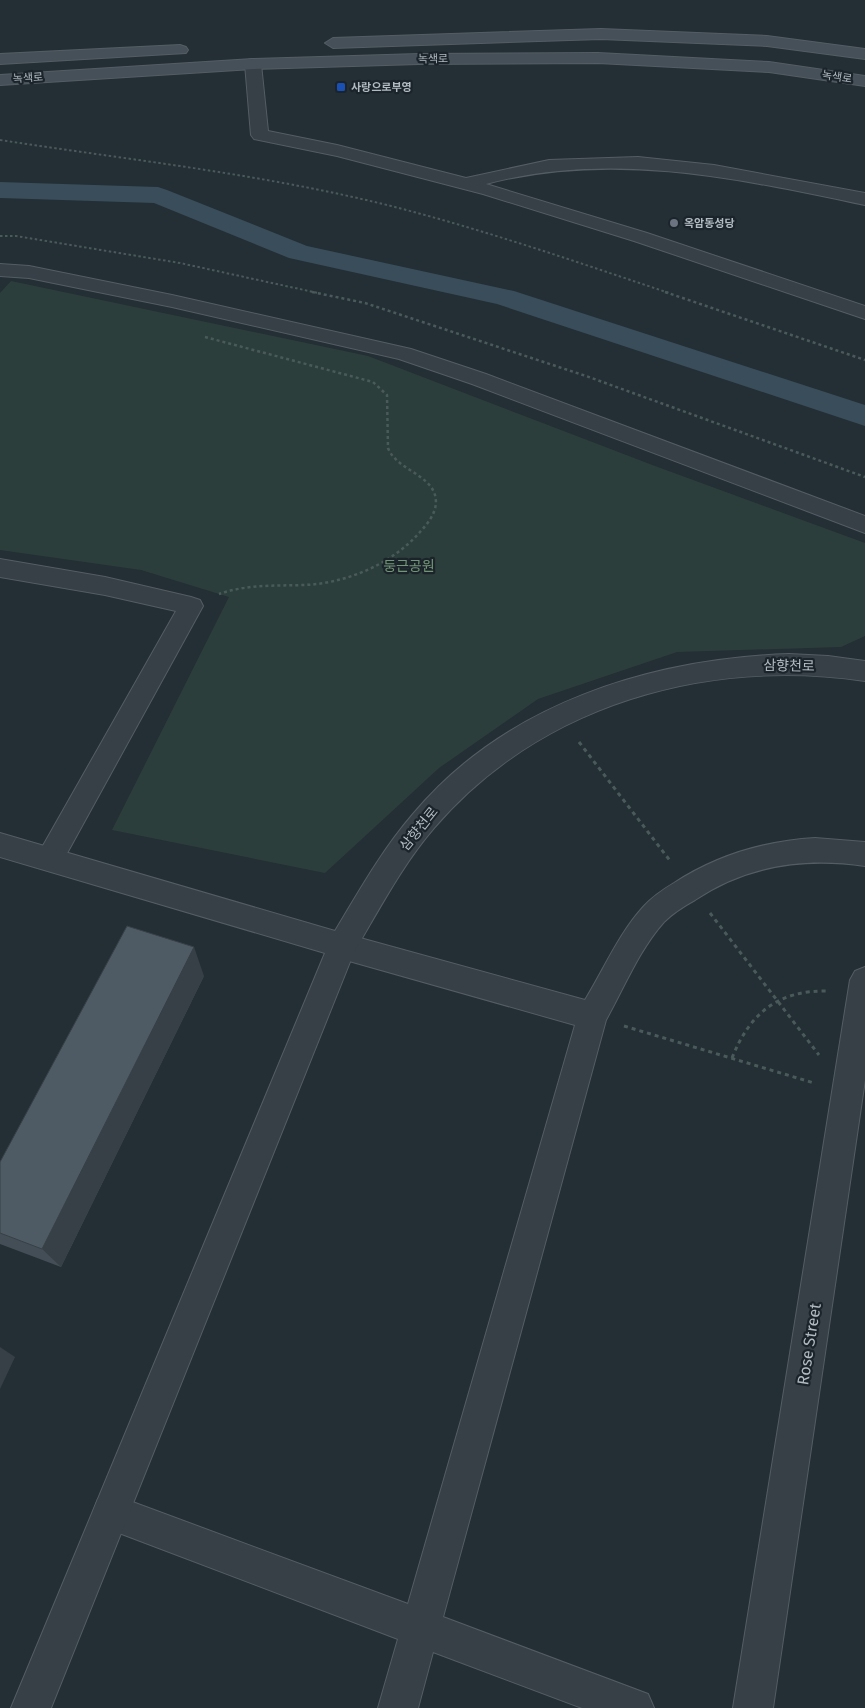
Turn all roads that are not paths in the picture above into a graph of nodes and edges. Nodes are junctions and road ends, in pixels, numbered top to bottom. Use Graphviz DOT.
graph roads {
  1 [pos="317,44"];
  2 [pos="198,49"];
  3 [pos="865,54"];
  4 [pos="0,59"];
  5 [pos="253,64"];
  6 [pos="0,80"];
  7 [pos="865,81"];
  8 [pos="466,183"];
  9 [pos="865,199"];
  10 [pos="0,270"];
  11 [pos="865,313"];
  12 [pos="865,525"];
  13 [pos="0,568"];
  14 [pos="865,671"];
  15 [pos="0,845"];
  16 [pos="865,854"];
  17 [pos="50,858"];
  18 [pos="342,946"];
  19 [pos="864,989"];
  20 [pos="592,1016"];
  21 [pos="111,1512"];
  22 [pos="420,1628"];
  23 [pos="31,1708"];
  24 [pos="398,1708"];
  25 [pos="634,1708"];
  26 [pos="753,1708"];
  1 -- 3 [label="main road, 녹색로"];
  2 -- 4 [label="main road, 녹색로"];
  5 -- 6 [label="main road, 녹색로"];
  5 -- 7 [label="main road, 녹색로"];
  5 -- 8 [label="street"];
  8 -- 9 [label="street"];
  8 -- 11 [label="street"];
  10 -- 12 [label="street"];
  13 -- 17 [label="street"];
  14 -- 18 [label="street, 삼향천로"];
  15 -- 17 [label="street"];
  16 -- 20 [label="street"];
  17 -- 18 [label="street"];
  18 -- 20 [label="street"];
  18 -- 21 [label="street, 삼향천로"];
  19 -- 26 [label="street, Rose Street"];
  20 -- 22 [label="street"];
  21 -- 22 [label="street"];
  21 -- 23 [label="street, 삼향천로"];
  22 -- 24 [label="street"];
  22 -- 25 [label="street"];
}
